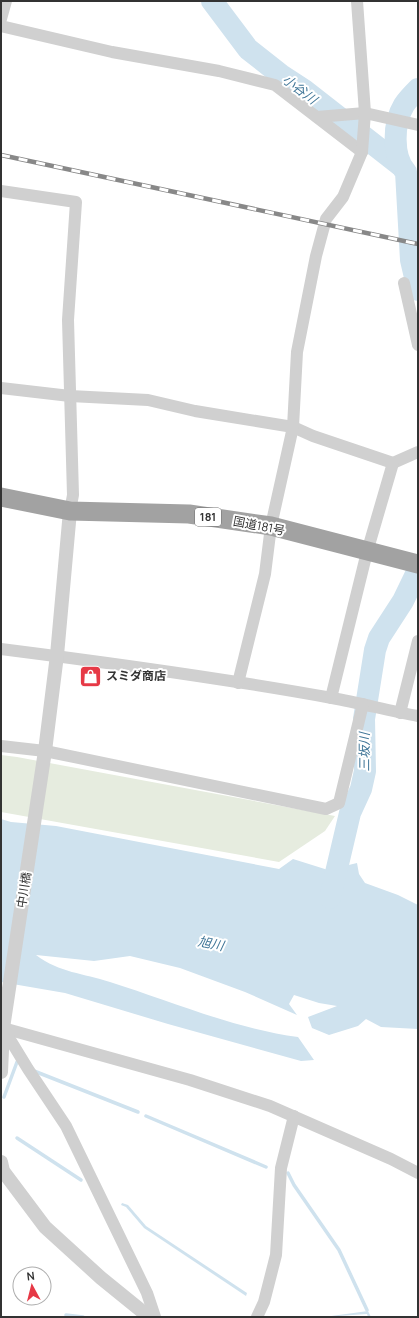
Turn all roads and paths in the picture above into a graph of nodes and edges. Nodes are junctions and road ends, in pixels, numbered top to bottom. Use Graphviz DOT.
graph roads {
  1 [pos="6,1"];
  2 [pos="357,1"];
  3 [pos="1,19"];
  4 [pos="1,26"];
  5 [pos="365,113"];
  6 [pos="317,117"];
  7 [pos="418,125"];
  8 [pos="362,152"];
  9 [pos="1,191"];
  10 [pos="404,283"];
  11 [pos="418,345"];
  12 [pos="1,388"];
  13 [pos="70,396"];
  14 [pos="293,426"];
  15 [pos="418,452"];
  16 [pos="393,463"];
  17 [pos="1,497"];
  18 [pos="70,511"];
  19 [pos="271,526"];
  20 [pos="367,552"];
  21 [pos="415,564"];
  22 [pos="418,641"];
  23 [pos="1,649"];
  24 [pos="57,655"];
  25 [pos="238,683"];
  26 [pos="331,698"];
  27 [pos="363,704"];
  28 [pos="400,713"];
  29 [pos="418,716"];
  30 [pos="1,746"];
  31 [pos="45,751"];
  32 [pos="2,1028"];
  33 [pos="1,1072"];
  34 [pos="294,1116"];
  35 [pos="1,1162"];
  36 [pos="418,1173"];
  37 [pos="149,1317"];
  38 [pos="155,1317"];
  39 [pos="257,1317"];
  1 -- 3 [label="street"];
  2 -- 5 [label="street"];
  4 -- 6 [label="street"];
  5 -- 6 [label="street"];
  5 -- 7 [label="street"];
  5 -- 8 [label="street"];
  6 -- 8 [label="street"];
  8 -- 14 [label="street"];
  9 -- 13 [label="street"];
  10 -- 11 [label="street"];
  12 -- 13 [label="street"];
  13 -- 14 [label="street"];
  13 -- 18 [label="street"];
  14 -- 16 [label="street"];
  14 -- 19 [label="street"];
  15 -- 16 [label="street"];
  16 -- 20 [label="street"];
  17 -- 18 [label="highway, 国道181号 / 181"];
  18 -- 19 [label="highway, 国道181号 / 181"];
  18 -- 24 [label="street, 中川橋"];
  19 -- 20 [label="highway, 国道181号 / 181"];
  19 -- 25 [label="street"];
  20 -- 21 [label="highway, 国道181号 / 181"];
  20 -- 26 [label="street"];
  22 -- 28 [label="street"];
  23 -- 24 [label="street"];
  24 -- 25 [label="street"];
  24 -- 31 [label="street, 中川橋"];
  25 -- 26 [label="street"];
  26 -- 27 [label="street"];
  27 -- 28 [label="street"];
  27 -- 31 [label="street"];
  28 -- 29 [label="street"];
  30 -- 31 [label="street"];
  31 -- 32 [label="street, 中川橋"];
  32 -- 33 [label="street, 中川橋"];
  32 -- 34 [label="street"];
  32 -- 38 [label="street"];
  34 -- 36 [label="street"];
  34 -- 39 [label="street"];
  35 -- 37 [label="street"];
}
